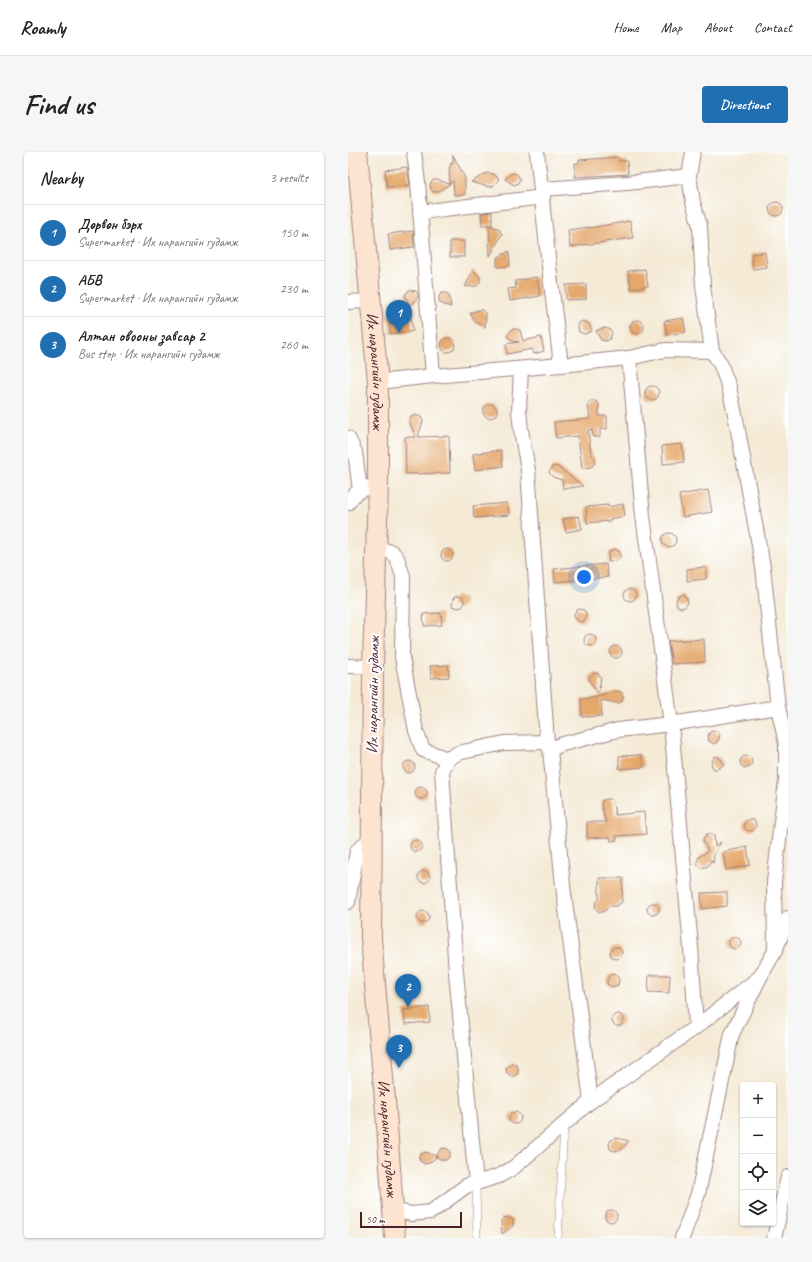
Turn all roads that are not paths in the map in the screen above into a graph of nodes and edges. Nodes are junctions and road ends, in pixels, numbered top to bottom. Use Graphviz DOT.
graph roads {
  1 [pos="356,152"];
  2 [pos="414,152"];
  3 [pos="537,152"];
  4 [pos="693,152"];
  5 [pos="688,176"];
  6 [pos="354,179"];
  7 [pos="542,193"];
  8 [pos="420,212"];
  9 [pos="371,301"];
  10 [pos="348,302"];
  11 [pos="712,351"];
  12 [pos="629,358"];
  13 [pos="561,365"];
  14 [pos="521,369"];
  15 [pos="433,376"];
  16 [pos="378,382"];
  17 [pos="348,438"];
  18 [pos="378,484"];
  19 [pos="360,490"];
  20 [pos="348,503"];
  21 [pos="376,548"];
  22 [pos="348,666"];
  23 [pos="373,667"];
  24 [pos="778,707"];
  25 [pos="671,724"];
  26 [pos="787,744"];
  27 [pos="549,745"];
  28 [pos="448,759"];
  29 [pos="786,806"];
  30 [pos="371,838"];
  31 [pos="348,902"];
  32 [pos="788,918"];
  33 [pos="776,950"];
  34 [pos="760,977"];
  35 [pos="696,1027"];
  36 [pos="591,1101"];
  37 [pos="564,1124"];
  38 [pos="788,1177"];
  39 [pos="476,1183"];
  40 [pos="393,1210"];
  41 [pos="394,1238"];
  42 [pos="477,1238"];
  43 [pos="558,1238"];
  44 [pos="682,1238"];
  45 [pos="774,1238"];
  1 -- 6 [label="main road, Их нарангийн гудамж"];
  2 -- 8 [label="street"];
  3 -- 7 [label="street"];
  4 -- 5 [label="street"];
  5 -- 7 [label="street"];
  5 -- 11 [label="street"];
  6 -- 9 [label="main road, Их нарангийн гудамж"];
  7 -- 8 [label="street"];
  7 -- 13 [label="street"];
  8 -- 15 [label="street"];
  9 -- 10 [label="street"];
  9 -- 16 [label="main road, Их нарангийн гудамж"];
  11 -- 12 [label="street"];
  11 -- 24 [label="street"];
  12 -- 13 [label="street"];
  12 -- 25 [label="street"];
  13 -- 14 [label="street"];
  14 -- 15 [label="street"];
  14 -- 27 [label="street"];
  15 -- 16 [label="street"];
  16 -- 18 [label="main road, Их нарангийн гудамж"];
  17 -- 19 [label="street"];
  18 -- 19 [label="street"];
  18 -- 21 [label="main road, Их нарангийн гудамж"];
  19 -- 20 [label="street"];
  21 -- 23 [label="main road, Их нарангийн гудамж"];
  21 -- 28 [label="street"];
  22 -- 23 [label="street"];
  23 -- 30 [label="main road, Их нарангийн гудамж"];
  24 -- 25 [label="street"];
  24 -- 26 [label="street"];
  25 -- 27 [label="street"];
  25 -- 35 [label="street"];
  26 -- 29 [label="street"];
  27 -- 28 [label="street"];
  27 -- 36 [label="street"];
  28 -- 39 [label="street"];
  29 -- 33 [label="street"];
  30 -- 31 [label="street"];
  30 -- 40 [label="main road, Их нарангийн гудамж"];
  32 -- 33 [label="street"];
  33 -- 34 [label="street"];
  34 -- 35 [label="street"];
  34 -- 44 [label="street"];
  35 -- 36 [label="street"];
  36 -- 37 [label="street"];
  37 -- 39 [label="street"];
  37 -- 43 [label="lane"];
  38 -- 45 [label="street"];
  39 -- 40 [label="street"];
  39 -- 42 [label="lane"];
  40 -- 41 [label="main road, Их нарангийн гудамж"];
}
